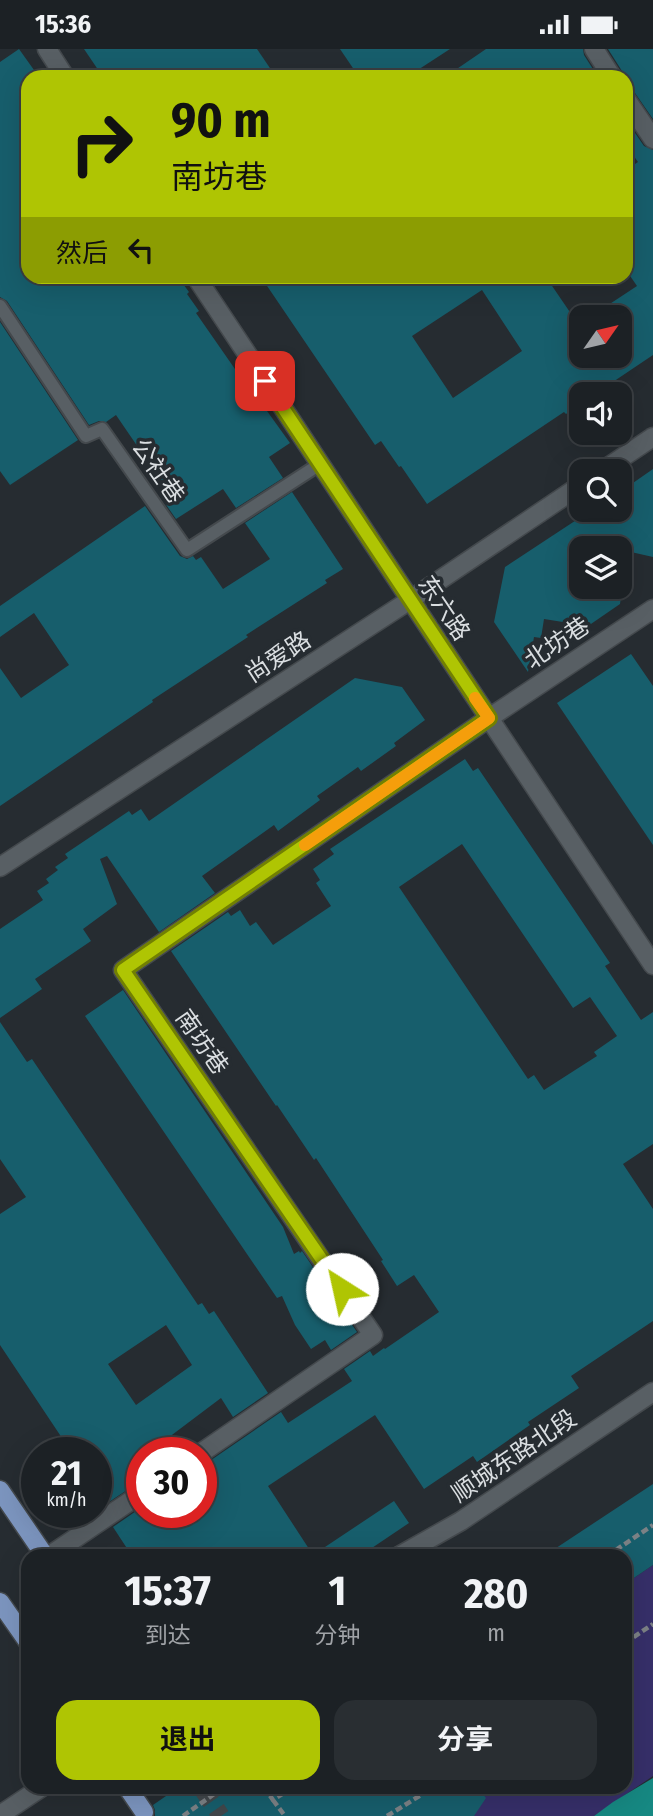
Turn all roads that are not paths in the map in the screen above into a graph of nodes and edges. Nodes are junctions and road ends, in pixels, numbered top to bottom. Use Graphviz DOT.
graph roads {
  1 [pos="47,49"];
  2 [pos="594,49"];
  3 [pos="60,70"];
  4 [pos="608,70"];
  5 [pos="633,109"];
  6 [pos="653,139"];
  7 [pos="202,284"];
  8 [pos="0,306"];
  9 [pos="653,437"];
  10 [pos="621,459"];
  11 [pos="320,464"];
  12 [pos="569,493"];
  13 [pos="410,600"];
  14 [pos="653,609"];
  15 [pos="489,718"];
  16 [pos="0,867"];
  17 [pos="653,965"];
  18 [pos="653,1392"];
  19 [pos="217,1442"];
  20 [pos="0,1490"];
  21 [pos="126,1504"];
  22 [pos="42,1549"];
  23 [pos="58,1549"];
  24 [pos="412,1549"];
  25 [pos="0,1602"];
  26 [pos="21,1632"];
  27 [pos="32,1794"];
  28 [pos="132,1794"];
  29 [pos="144,1812"];
  30 [pos="0,1815"];
  1 -- 3 [label="street"];
  2 -- 4 [label="street"];
  5 -- 6 [label="street"];
  7 -- 11 [label="street, 东六路"];
  8 -- 11 [label="lane, 公社巷"];
  9 -- 10 [label="street"];
  11 -- 13 [label="street, 东六路"];
  12 -- 13 [label="street, 尚爱路"];
  13 -- 15 [label="street, 东六路"];
  13 -- 16 [label="street, 尚爱路"];
  14 -- 15 [label="street, 北坊巷"];
  15 -- 17 [label="street, 东六路"];
  15 -- 19 [label="street, 南坊巷"];
  18 -- 24 [label="street, 顺城东路北段"];
  20 -- 22 [label="main road"];
  21 -- 23 [label="street"];
  25 -- 26 [label="main road"];
  27 -- 30 [label="street"];
  28 -- 29 [label="main road"];
}
